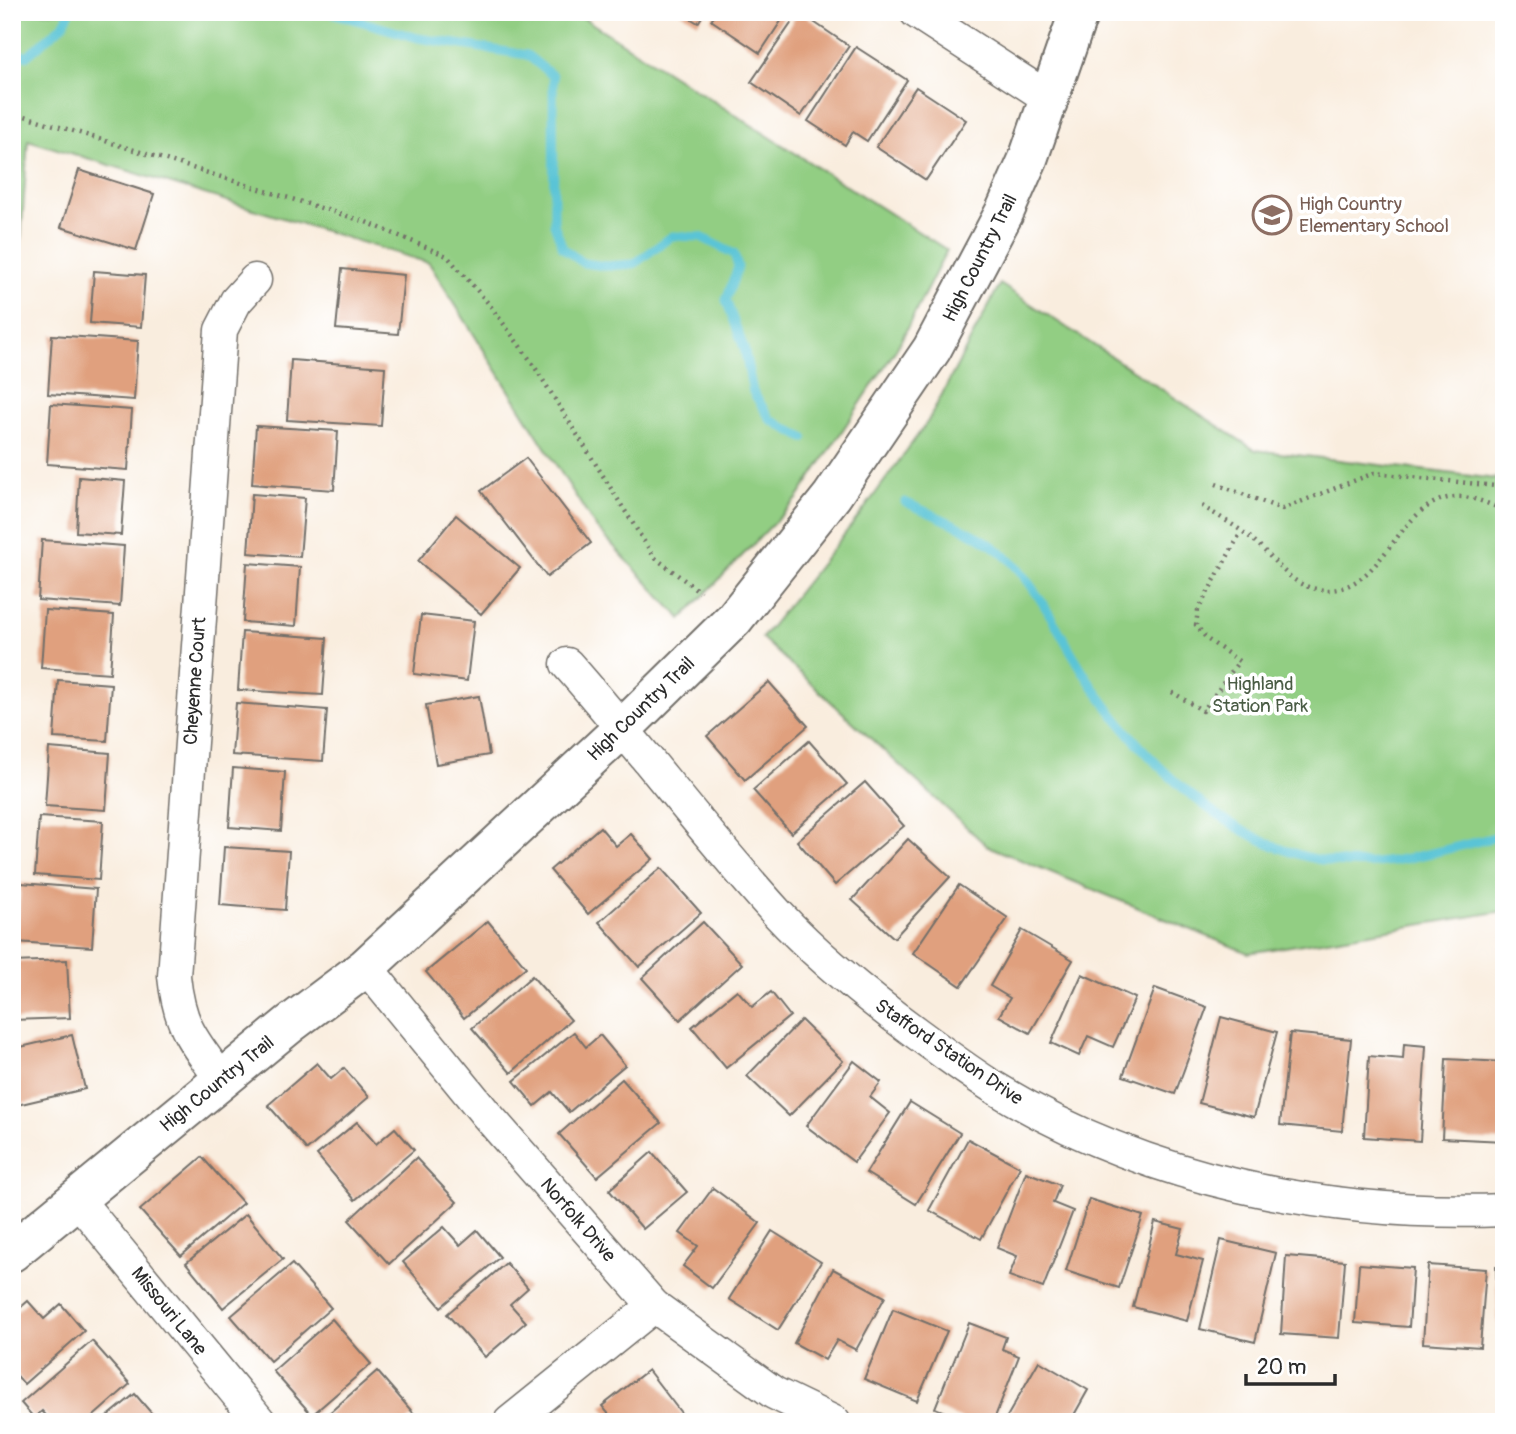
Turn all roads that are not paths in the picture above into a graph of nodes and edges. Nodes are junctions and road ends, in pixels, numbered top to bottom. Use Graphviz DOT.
graph roads {
  1 [pos="916,12"];
  2 [pos="1079,12"];
  3 [pos="1050,99"];
  4 [pos="255,280"];
  5 [pos="567,664"];
  6 [pos="624,727"];
  7 [pos="366,967"];
  8 [pos="222,1080"];
  9 [pos="77,1199"];
  10 [pos="1504,1210"];
  11 [pos="12,1252"];
  12 [pos="654,1306"];
  13 [pos="260,1422"];
  14 [pos="510,1422"];
  15 [pos="834,1422"];
  1 -- 3 [label="street"];
  2 -- 3 [label="street, High Country Trail"];
  3 -- 6 [label="street, High Country Trail"];
  4 -- 8 [label="street, Cheyenne Court"];
  5 -- 6 [label="street, Stafford Station Drive"];
  6 -- 7 [label="street, High Country Trail"];
  6 -- 10 [label="street, Stafford Station Drive"];
  7 -- 8 [label="street, High Country Trail"];
  7 -- 12 [label="street, Norfolk Drive"];
  8 -- 9 [label="street, High Country Trail"];
  9 -- 11 [label="street, High Country Trail"];
  9 -- 13 [label="street, Missouri Lane"];
  12 -- 14 [label="street"];
  12 -- 15 [label="street, Norfolk Drive"];
}
